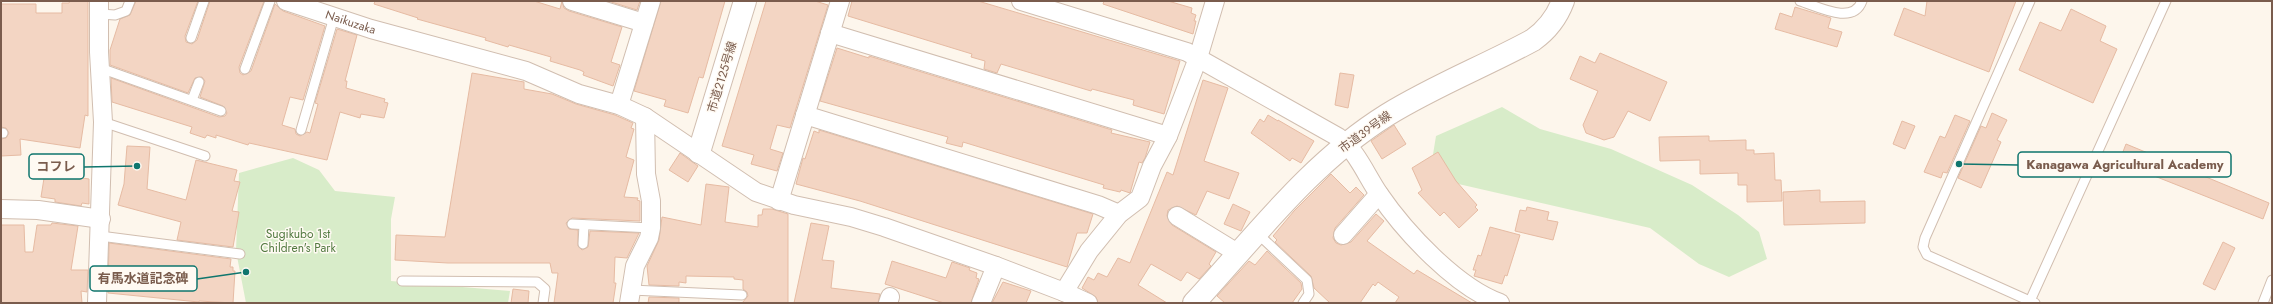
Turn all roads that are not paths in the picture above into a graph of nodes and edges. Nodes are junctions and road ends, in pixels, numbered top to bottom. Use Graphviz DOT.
graph roads {
  1 [pos="130,1"];
  2 [pos="204,1"];
  3 [pos="270,1"];
  4 [pos="286,1"];
  5 [pos="572,1"];
  6 [pos="651,1"];
  7 [pos="745,1"];
  8 [pos="840,1"];
  9 [pos="1021,1"];
  10 [pos="1215,1"];
  11 [pos="1563,1"];
  12 [pos="1800,1"];
  13 [pos="1862,1"];
  14 [pos="2030,1"];
  15 [pos="2166,1"];
  16 [pos="100,8"];
  17 [pos="334,17"];
  18 [pos="644,23"];
  19 [pos="830,33"];
  20 [pos="191,38"];
  21 [pos="1198,58"];
  22 [pos="100,68"];
  23 [pos="245,69"];
  24 [pos="199,82"];
  25 [pos="192,100"];
  26 [pos="619,105"];
  27 [pos="221,111"];
  28 [pos="805,115"];
  29 [pos="645,117"];
  30 [pos="103,122"];
  31 [pos="301,130"];
  32 [pos="1168,136"];
  33 [pos="1347,144"];
  34 [pos="699,152"];
  35 [pos="205,156"];
  36 [pos="1379,194"];
  37 [pos="779,201"];
  38 [pos="1,209"];
  39 [pos="1119,214"];
  40 [pos="1177,216"];
  41 [pos="572,224"];
  42 [pos="584,225"];
  43 [pos="100,227"];
  44 [pos="651,228"];
  45 [pos="1257,233"];
  46 [pos="1343,235"];
  47 [pos="582,244"];
  48 [pos="240,254"];
  49 [pos="1239,254"];
  50 [pos="996,266"];
  51 [pos="2272,280"];
  52 [pos="402,281"];
  53 [pos="1064,292"];
  54 [pos="742,295"];
  55 [pos="630,296"];
  56 [pos="1480,300"];
  57 [pos="2033,302"];
  58 [pos="97,303"];
  59 [pos="543,303"];
  60 [pos="981,303"];
  61 [pos="1088,303"];
  62 [pos="1194,303"];
  63 [pos="1302,303"];
  64 [pos="1500,303"];
  65 [pos="2263,303"];
  1 -- 16 [label="lane"];
  2 -- 20 [label="lane"];
  3 -- 23 [label="lane"];
  4 -- 17 [label="street, Naikuzaka"];
  5 -- 18 [label="street"];
  6 -- 18 [label="street"];
  7 -- 34 [label="street, 市道2125号線"];
  8 -- 19 [label="street"];
  9 -- 21 [label="street"];
  10 -- 21 [label="street"];
  11 -- 33 [label="street, 市道39号線"];
  12 -- 13 [label="lane"];
  14 -- 57 [label="lane"];
  15 -- 57 [label="lane"];
  16 -- 22 [label="street"];
  17 -- 26 [label="street, Naikuzaka"];
  17 -- 31 [label="lane"];
  18 -- 26 [label="street"];
  19 -- 28 [label="street"];
  19 -- 32 [label="street"];
  21 -- 32 [label="street"];
  21 -- 33 [label="street"];
  22 -- 25 [label="lane"];
  22 -- 30 [label="street"];
  24 -- 25 [label="lane"];
  25 -- 27 [label="lane"];
  26 -- 29 [label="street, Naikuzaka"];
  28 -- 37 [label="street"];
  28 -- 39 [label="street"];
  29 -- 34 [label="street, Naikuzaka"];
  29 -- 44 [label="street"];
  30 -- 35 [label="lane"];
  30 -- 43 [label="street"];
  32 -- 39 [label="street"];
  33 -- 36 [label="street"];
  33 -- 45 [label="street, 市道39号線"];
  34 -- 37 [label="street, Naikuzaka"];
  36 -- 46 [label="street"];
  36 -- 56 [label="street"];
  37 -- 50 [label="street, Naikuzaka"];
  38 -- 43 [label="street"];
  39 -- 53 [label="street"];
  40 -- 49 [label="street"];
  41 -- 42 [label="lane"];
  42 -- 44 [label="lane"];
  42 -- 47 [label="lane"];
  43 -- 48 [label="lane"];
  43 -- 58 [label="street"];
  44 -- 55 [label="street"];
  45 -- 49 [label="street, 市道39号線"];
  45 -- 63 [label="lane"];
  49 -- 62 [label="street, 市道39号線"];
  50 -- 53 [label="street, Naikuzaka"];
  50 -- 60 [label="street"];
  51 -- 65 [label="lane"];
  52 -- 59 [label="lane"];
  53 -- 61 [label="street, Naikuzaka"];
  54 -- 55 [label="lane"];
  56 -- 64 [label="street"];
}
